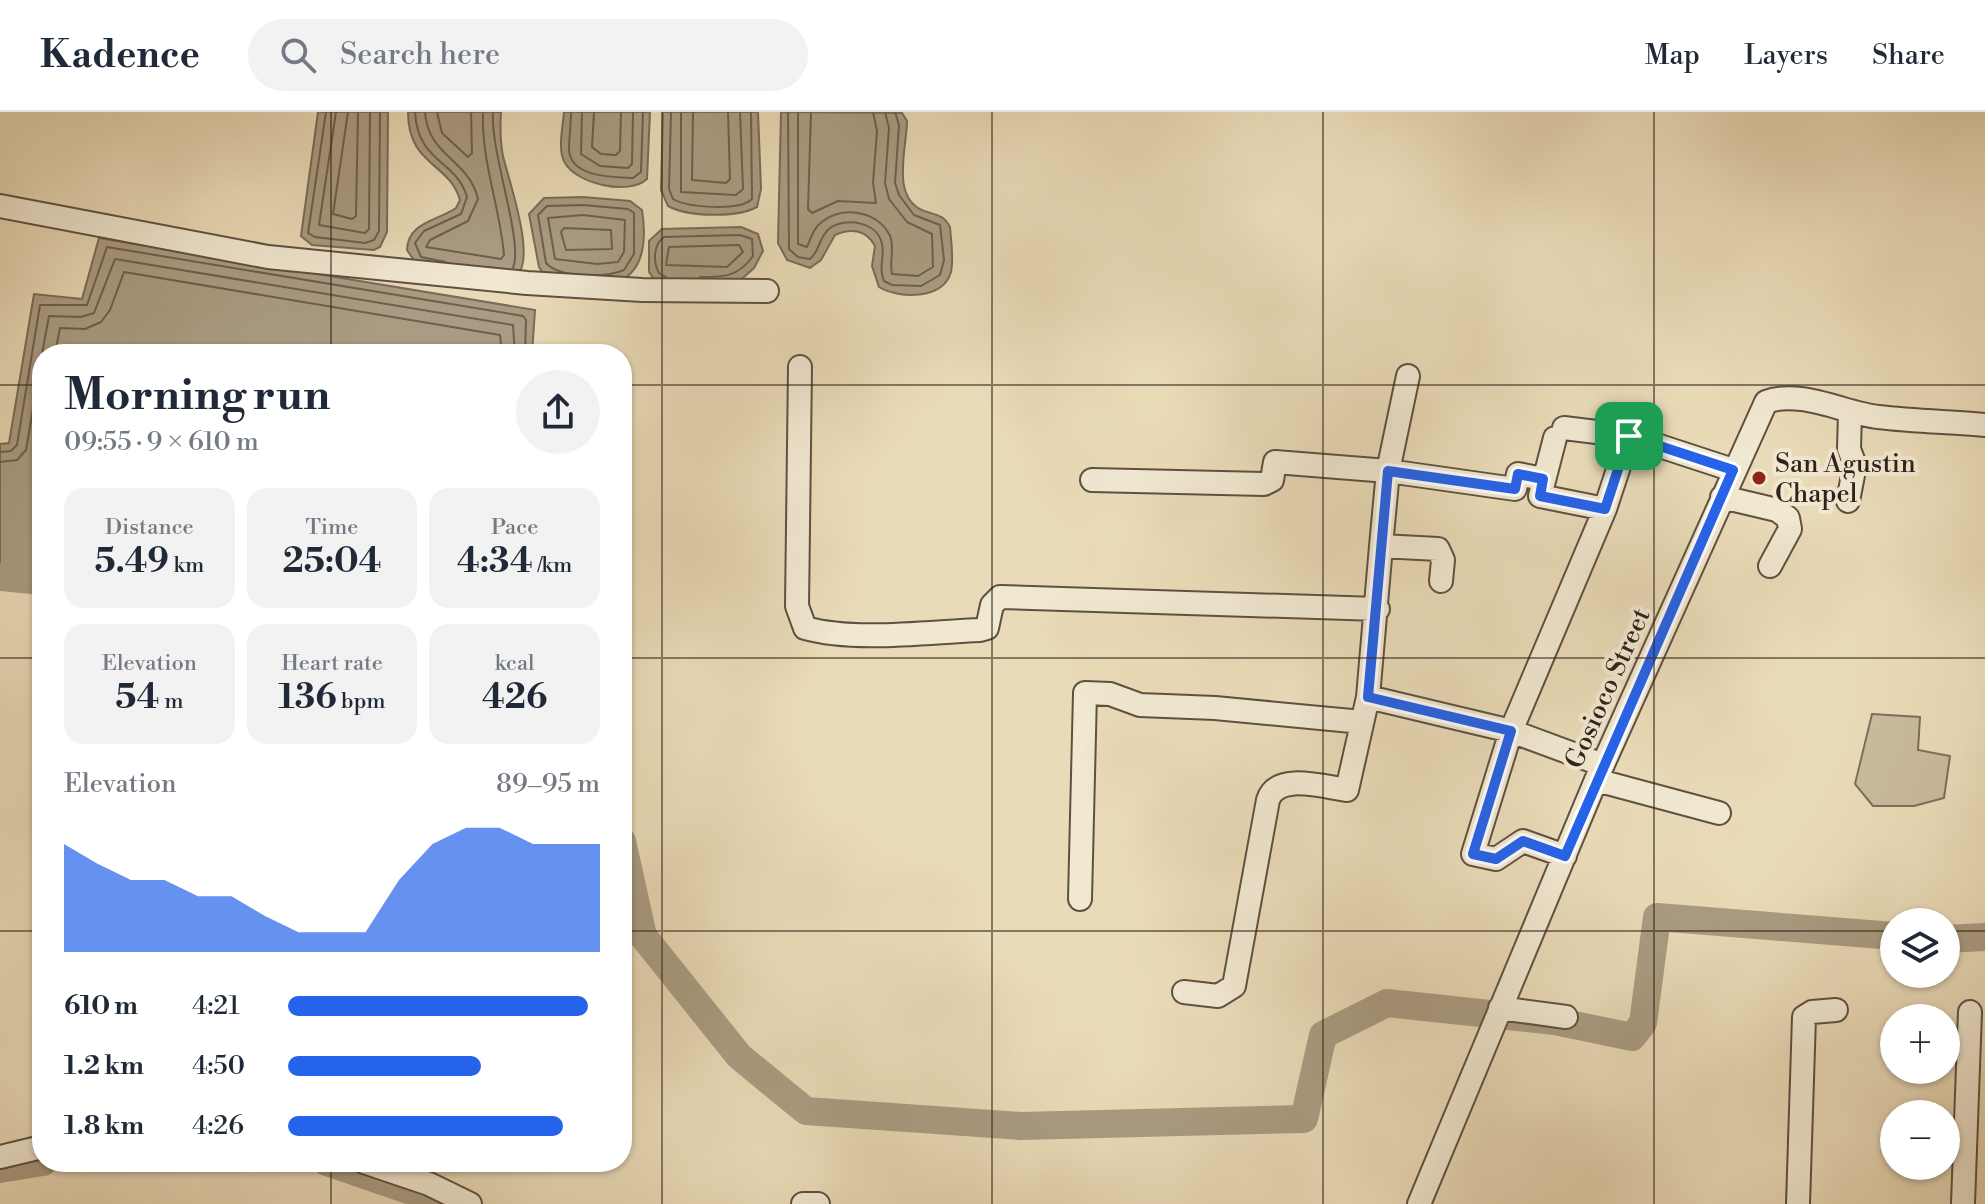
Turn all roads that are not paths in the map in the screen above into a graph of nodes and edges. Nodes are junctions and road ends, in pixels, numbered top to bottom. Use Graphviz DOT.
graph roads {
  1 [pos="0,206"];
  2 [pos="767,291"];
  3 [pos="800,367"];
  4 [pos="1408,376"];
  5 [pos="1850,412"];
  6 [pos="1985,425"];
  7 [pos="1629,436"];
  8 [pos="1733,470"];
  9 [pos="1388,471"];
  10 [pos="1543,479"];
  11 [pos="1092,480"];
  12 [pos="1722,497"];
  13 [pos="1848,501"];
  14 [pos="1605,509"];
  15 [pos="1381,546"];
  16 [pos="1770,566"];
  17 [pos="1441,581"];
  18 [pos="1378,609"];
  19 [pos="1368,697"];
  20 [pos="1362,722"];
  21 [pos="1511,731"];
  22 [pos="1600,772"];
  23 [pos="1719,813"];
  24 [pos="1565,856"];
  25 [pos="1080,899"];
  26 [pos="1184,992"];
  27 [pos="1836,1010"];
  28 [pos="1970,1012"];
  29 [pos="1498,1013"];
  30 [pos="1566,1017"];
  31 [pos="32,1149"];
  32 [pos="0,1157"];
  33 [pos="394,1172"];
  34 [pos="470,1204"];
  35 [pos="803,1204"];
  36 [pos="818,1204"];
  37 [pos="1419,1204"];
  38 [pos="1798,1204"];
  39 [pos="1963,1204"];
  1 -- 2 [label="street"];
  3 -- 18 [label="street"];
  4 -- 9 [label="street"];
  5 -- 6 [label="street, Gosioco Street"];
  5 -- 8 [label="street, Gosioco Street"];
  5 -- 13 [label="street"];
  7 -- 8 [label="street"];
  7 -- 10 [label="street"];
  7 -- 14 [label="street"];
  8 -- 12 [label="street, Gosioco Street"];
  9 -- 10 [label="street"];
  9 -- 11 [label="street"];
  9 -- 15 [label="street"];
  10 -- 14 [label="street"];
  12 -- 16 [label="street"];
  12 -- 22 [label="street, Gosioco Street"];
  14 -- 21 [label="street"];
  15 -- 17 [label="street"];
  15 -- 18 [label="street"];
  18 -- 19 [label="street"];
  19 -- 20 [label="street"];
  19 -- 21 [label="street"];
  20 -- 25 [label="street"];
  20 -- 26 [label="street"];
  21 -- 22 [label="street"];
  21 -- 24 [label="street"];
  22 -- 23 [label="street"];
  22 -- 24 [label="street, Gosioco Street"];
  24 -- 29 [label="street, Gosioco Street"];
  27 -- 38 [label="street"];
  28 -- 39 [label="street"];
  29 -- 30 [label="street"];
  29 -- 37 [label="street, Gosioco Street"];
  31 -- 32 [label="street"];
  33 -- 34 [label="street"];
  35 -- 36 [label="street"];
}
